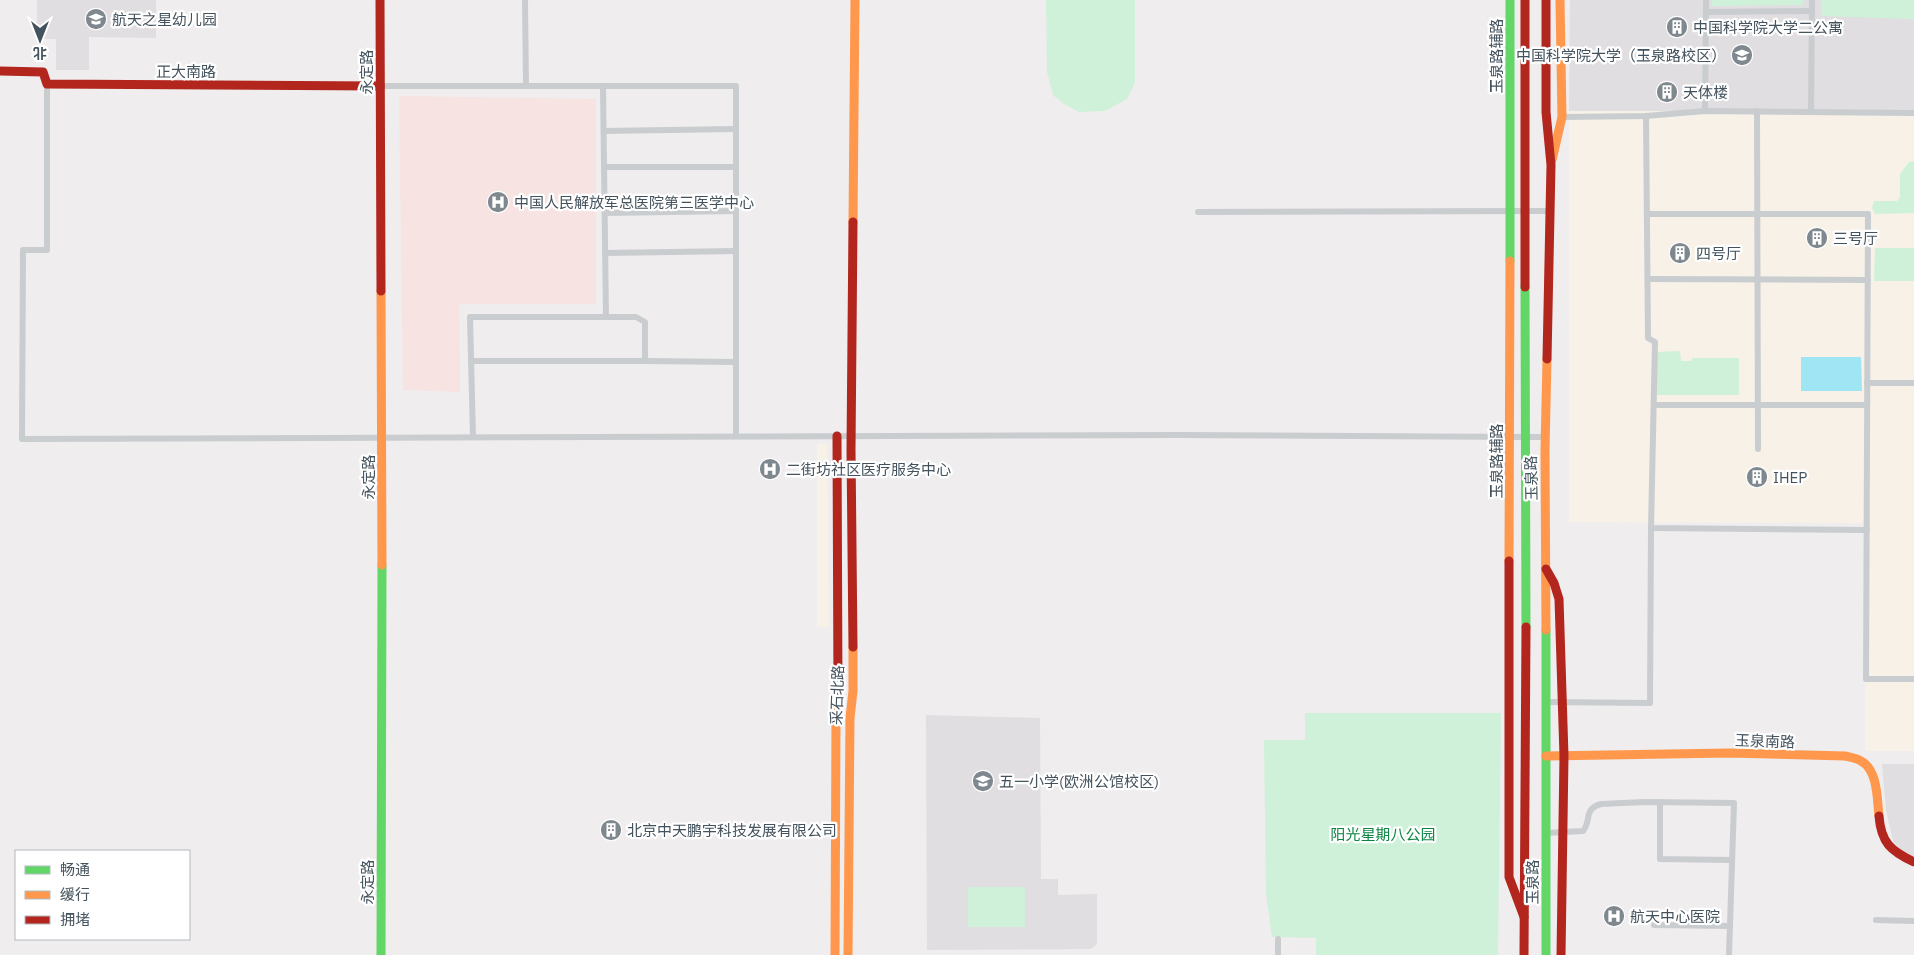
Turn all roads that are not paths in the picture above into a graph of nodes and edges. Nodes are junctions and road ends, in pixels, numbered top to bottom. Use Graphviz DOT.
graph roads {
  1 [pos="380,0"];
  2 [pos="525,0"];
  3 [pos="855,0"];
  4 [pos="1510,0"];
  5 [pos="1525,0"];
  6 [pos="1546,0"];
  7 [pos="1560,0"];
  8 [pos="1706,0"];
  9 [pos="1812,0"];
  10 [pos="1812,11"];
  11 [pos="1706,12"];
  12 [pos="0,70"];
  13 [pos="48,84"];
  14 [pos="380,86"];
  15 [pos="526,86"];
  16 [pos="603,86"];
  17 [pos="1706,110"];
  18 [pos="1756,110"];
  19 [pos="1811,111"];
  20 [pos="1914,113"];
  21 [pos="1646,116"];
  22 [pos="1562,117"];
  23 [pos="735,129"];
  24 [pos="604,131"];
  25 [pos="1551,165"];
  26 [pos="604,167"];
  27 [pos="736,167"];
  28 [pos="736,210"];
  29 [pos="1510,210"];
  30 [pos="1524,210"];
  31 [pos="1550,210"];
  32 [pos="1198,212"];
  33 [pos="605,213"];
  34 [pos="1648,214"];
  35 [pos="1757,214"];
  36 [pos="736,251"];
  37 [pos="605,253"];
  38 [pos="1648,278"];
  39 [pos="1757,279"];
  40 [pos="1868,280"];
  41 [pos="606,317"];
  42 [pos="471,361"];
  43 [pos="645,361"];
  44 [pos="736,362"];
  45 [pos="1867,382"];
  46 [pos="1914,383"];
  47 [pos="1758,405"];
  48 [pos="1866,405"];
  49 [pos="1654,406"];
  50 [pos="736,436"];
  51 [pos="837,436"];
  52 [pos="851,436"];
  53 [pos="1510,436"];
  54 [pos="1545,436"];
  55 [pos="473,437"];
  56 [pos="1526,437"];
  57 [pos="382,438"];
  58 [pos="1758,449"];
  59 [pos="1545,464"];
  60 [pos="1526,465"];
  61 [pos="1651,528"];
  62 [pos="1867,530"];
  63 [pos="1546,570"];
  64 [pos="1914,679"];
  65 [pos="1546,702"];
  66 [pos="1563,702"];
  67 [pos="1546,756"];
  68 [pos="1564,756"];
  69 [pos="1660,802"];
  70 [pos="1563,832"];
  71 [pos="1546,833"];
  72 [pos="1732,860"];
  73 [pos="1914,862"];
  74 [pos="1525,920"];
  75 [pos="1876,920"];
  76 [pos="1914,921"];
  77 [pos="1654,925"];
  78 [pos="1730,926"];
  79 [pos="1278,939"];
  80 [pos="381,955"];
  81 [pos="835,955"];
  82 [pos="848,955"];
  83 [pos="1278,955"];
  84 [pos="1524,955"];
  85 [pos="1546,955"];
  86 [pos="1561,955"];
  87 [pos="1729,955"];
  1 -- 14 [label="street, 永定路"];
  2 -- 15 [label="street"];
  3 -- 52 [label="street, 采石北路"];
  4 -- 29 [label="street, 玉泉路辅路"];
  5 -- 30 [label="street, 玉泉路"];
  6 -- 25 [label="street, 玉泉路"];
  7 -- 22 [label="street"];
  8 -- 11 [label="street"];
  9 -- 10 [label="street"];
  10 -- 11 [label="street"];
  10 -- 19 [label="street"];
  11 -- 17 [label="street"];
  12 -- 13 [label="street"];
  13 -- 14 [label="street, 正大南路"];
  13 -- 57 [label="street"];
  14 -- 15 [label="street"];
  14 -- 57 [label="street, 永定路"];
  15 -- 16 [label="street"];
  16 -- 23 [label="street"];
  16 -- 24 [label="street"];
  17 -- 18 [label="street"];
  17 -- 21 [label="street"];
  18 -- 19 [label="street"];
  18 -- 35 [label="street"];
  19 -- 20 [label="street"];
  21 -- 22 [label="street"];
  21 -- 34 [label="street"];
  22 -- 25 [label="street"];
  23 -- 24 [label="street"];
  23 -- 27 [label="street"];
  24 -- 26 [label="street"];
  25 -- 31 [label="street, 玉泉路"];
  26 -- 27 [label="street"];
  26 -- 33 [label="street"];
  27 -- 28 [label="street"];
  28 -- 33 [label="street"];
  28 -- 36 [label="street"];
  29 -- 30 [label="street"];
  29 -- 32 [label="street"];
  29 -- 53 [label="street, 玉泉路辅路"];
  30 -- 31 [label="street"];
  30 -- 56 [label="street, 玉泉路"];
  31 -- 54 [label="street, 玉泉路"];
  33 -- 37 [label="street"];
  34 -- 35 [label="street"];
  34 -- 38 [label="street"];
  35 -- 39 [label="street"];
  35 -- 40 [label="street"];
  36 -- 37 [label="street"];
  36 -- 44 [label="street"];
  37 -- 41 [label="street"];
  38 -- 39 [label="street"];
  38 -- 49 [label="street"];
  39 -- 40 [label="street"];
  39 -- 47 [label="street"];
  40 -- 45 [label="street"];
  41 -- 42 [label="street"];
  41 -- 43 [label="street"];
  42 -- 43 [label="street"];
  42 -- 55 [label="street"];
  43 -- 44 [label="street"];
  44 -- 50 [label="street"];
  45 -- 46 [label="street"];
  45 -- 48 [label="street"];
  47 -- 48 [label="street"];
  47 -- 49 [label="street"];
  47 -- 58 [label="street"];
  48 -- 62 [label="street"];
  49 -- 61 [label="street"];
  50 -- 51 [label="street"];
  50 -- 55 [label="street"];
  51 -- 52 [label="street"];
  51 -- 81 [label="street, 采石北路"];
  52 -- 53 [label="street"];
  52 -- 82 [label="street, 采石北路"];
  53 -- 56 [label="street"];
  53 -- 74 [label="street, 玉泉路辅路"];
  54 -- 56 [label="street"];
  54 -- 59 [label="street, 玉泉路"];
  55 -- 57 [label="street"];
  56 -- 60 [label="street, 玉泉路"];
  57 -- 80 [label="street, 永定路"];
  59 -- 60 [label="street"];
  59 -- 63 [label="street, 玉泉路"];
  60 -- 74 [label="street, 玉泉路"];
  61 -- 62 [label="street"];
  61 -- 66 [label="street"];
  62 -- 64 [label="street"];
  63 -- 65 [label="street, 玉泉路"];
  63 -- 66 [label="street"];
  65 -- 66 [label="street"];
  65 -- 67 [label="street, 玉泉路"];
  66 -- 68 [label="street"];
  67 -- 68 [label="street, 玉泉南路"];
  67 -- 71 [label="street, 玉泉路"];
  68 -- 70 [label="street"];
  68 -- 73 [label="street, 玉泉南路"];
  69 -- 70 [label="street"];
  69 -- 72 [label="street"];
  69 -- 72 [label="street"];
  70 -- 71 [label="street"];
  70 -- 86 [label="street"];
  71 -- 85 [label="street, 玉泉路"];
  72 -- 78 [label="street"];
  74 -- 84 [label="street, 玉泉路"];
  75 -- 76 [label="street"];
  77 -- 78 [label="street"];
  78 -- 87 [label="street"];
  79 -- 83 [label="street"];
}
